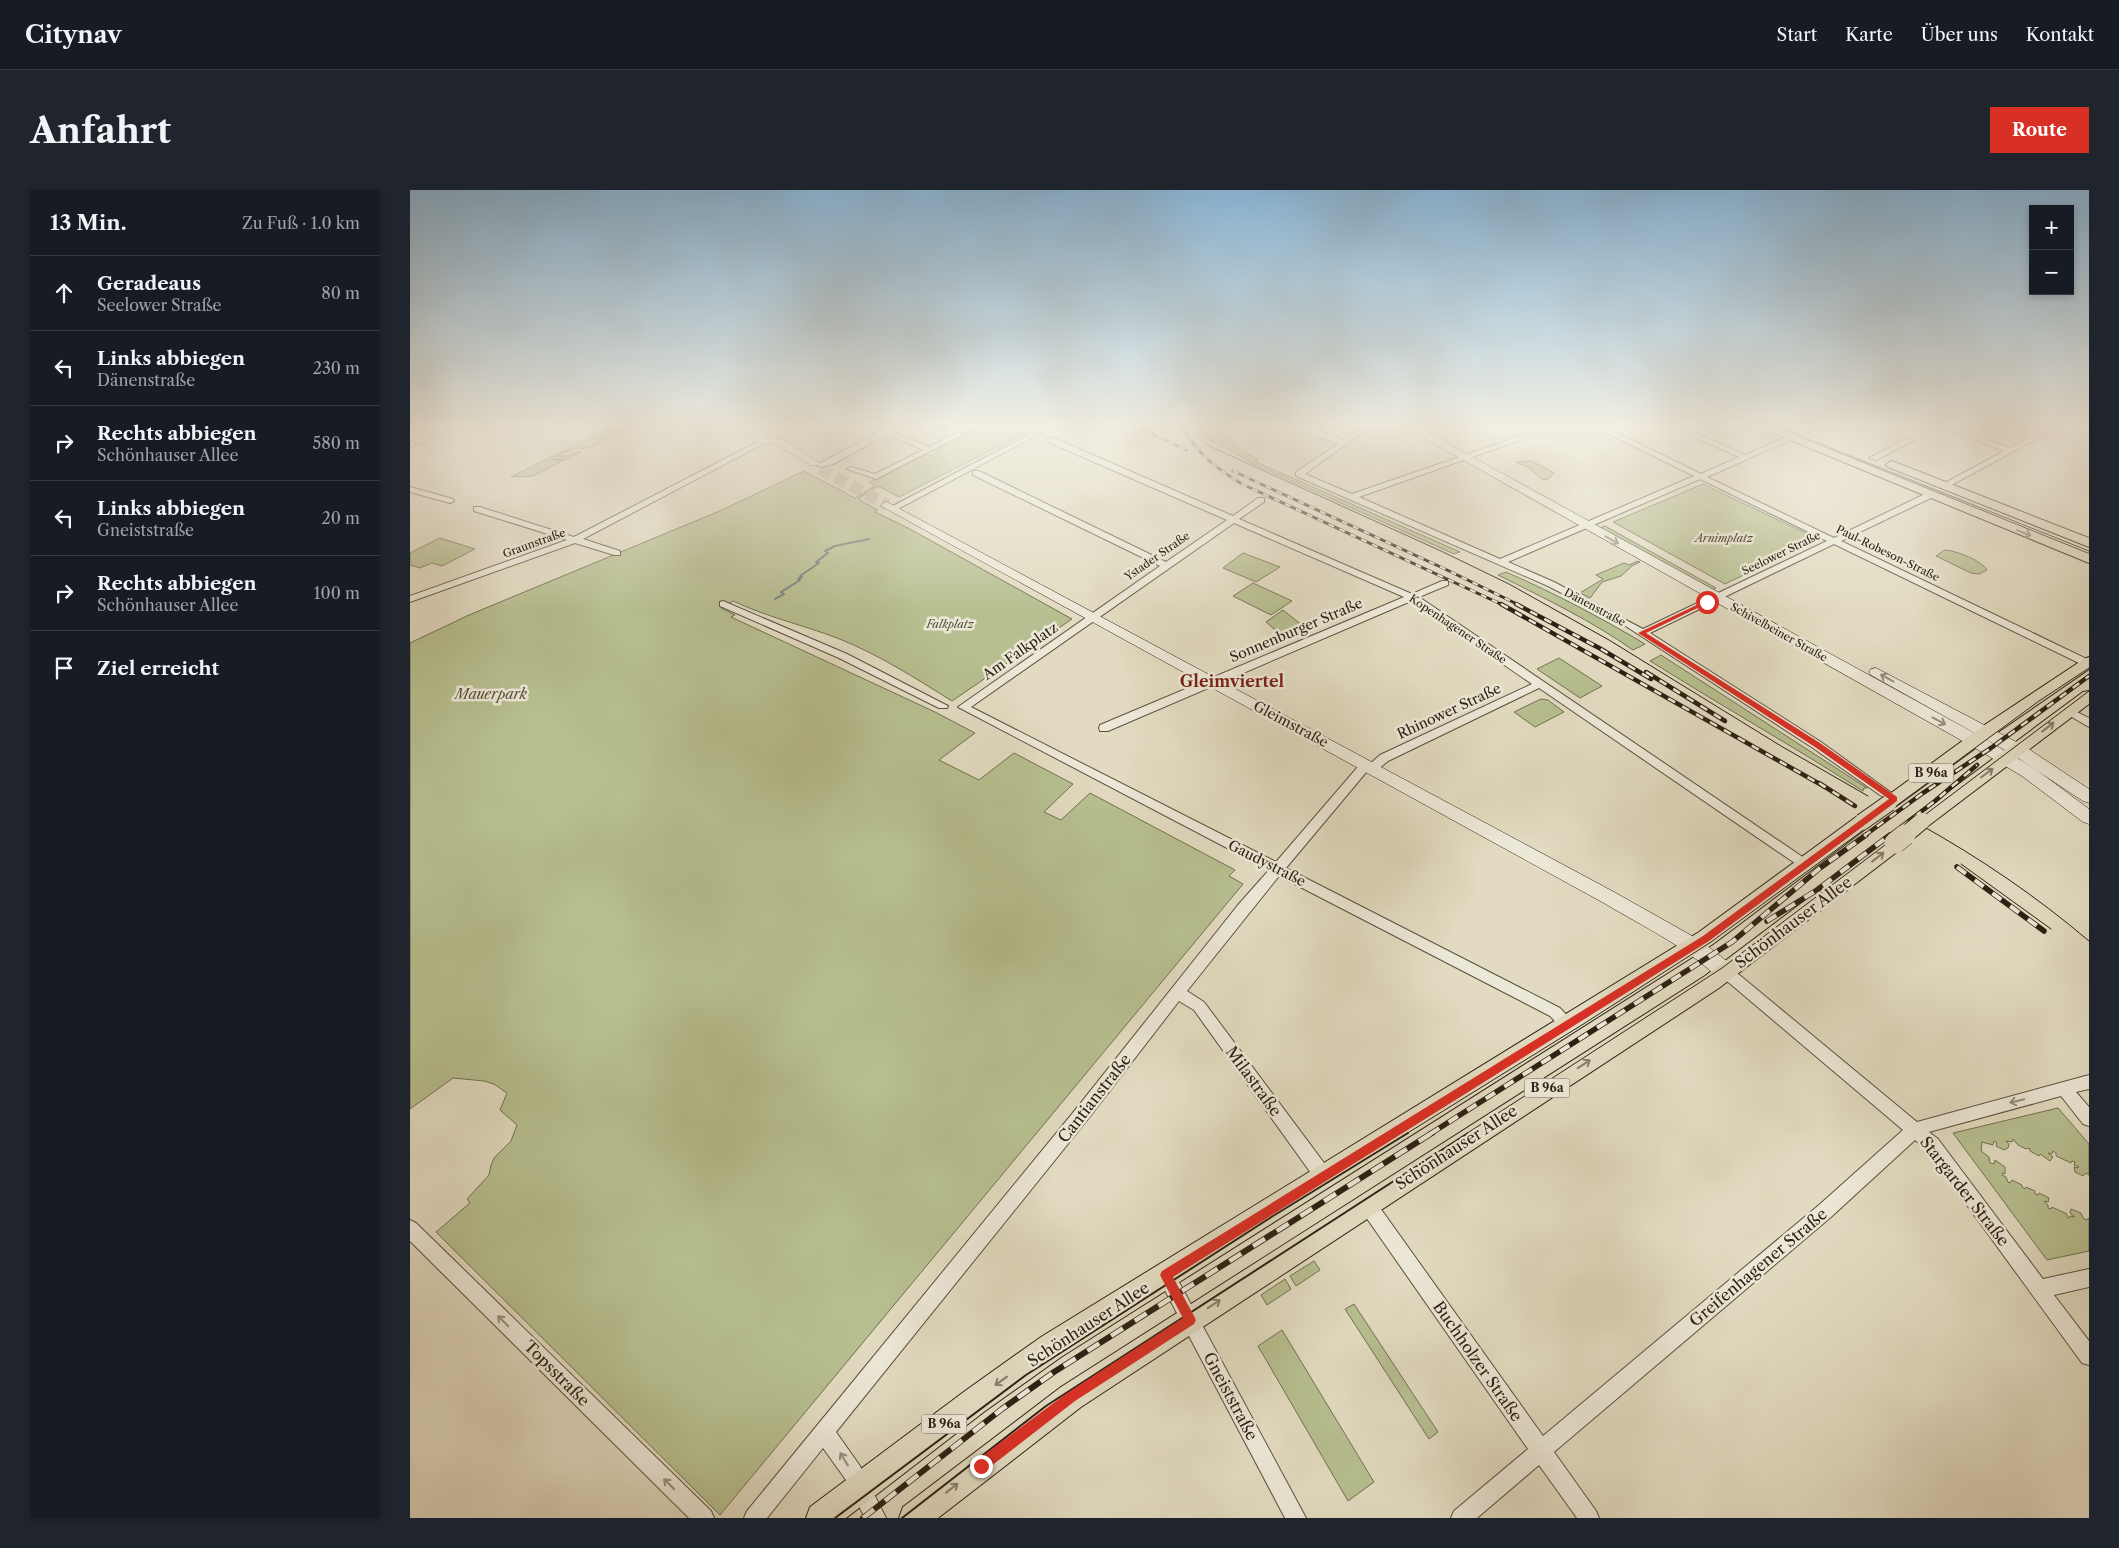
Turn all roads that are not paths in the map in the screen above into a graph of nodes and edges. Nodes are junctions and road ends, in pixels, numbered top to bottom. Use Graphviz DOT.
graph roads {
  1 [pos="675,488"];
  2 [pos="927,488"];
  3 [pos="1007,488"];
  4 [pos="1162,488"];
  5 [pos="1331,488"];
  6 [pos="1378,488"];
  7 [pos="1528,488"];
  8 [pos="1671,488"];
  9 [pos="1725,488"];
  10 [pos="1915,488"];
  11 [pos="1951,488"];
  12 [pos="410,489"];
  13 [pos="1930,495"];
  14 [pos="1352,497"];
  15 [pos="1261,500"];
  16 [pos="450,501"];
  17 [pos="890,506"];
  18 [pos="477,509"];
  19 [pos="1233,519"];
  20 [pos="1590,522"];
  21 [pos="575,540"];
  22 [pos="1834,541"];
  23 [pos="2089,543"];
  24 [pos="617,553"];
  25 [pos="2089,559"];
  26 [pos="1500,562"];
  27 [pos="1166,565"];
  28 [pos="1445,583"];
  29 [pos="1722,595"];
  30 [pos="1412,597"];
  31 [pos="410,599"];
  32 [pos="723,604"];
  33 [pos="1092,616"];
  34 [pos="1642,633"];
  35 [pos="2088,662"];
  36 [pos="1213,682"];
  37 [pos="1540,684"];
  38 [pos="2089,696"];
  39 [pos="943,706"];
  40 [pos="963,707"];
  41 [pos="2069,711"];
  42 [pos="2089,723"];
  43 [pos="1104,728"];
  44 [pos="1981,736"];
  45 [pos="2005,750"];
  46 [pos="1369,766"];
  47 [pos="2089,797"];
  48 [pos="1892,801"];
  49 [pos="2089,818"];
  50 [pos="1806,865"];
  51 [pos="1277,868"];
  52 [pos="1694,946"];
  53 [pos="1726,972"];
  54 [pos="1177,992"];
  55 [pos="1569,1025"];
  56 [pos="2089,1082"];
  57 [pos="2064,1089"];
  58 [pos="2089,1119"];
  59 [pos="1916,1130"];
  60 [pos="1324,1177"];
  61 [pos="1367,1204"];
  62 [pos="410,1229"];
  63 [pos="1166,1275"];
  64 [pos="2089,1278"];
  65 [pos="2040,1289"];
  66 [pos="1190,1320"];
  67 [pos="2089,1356"];
  68 [pos="824,1434"];
  69 [pos="1541,1449"];
  70 [pos="861,1487"];
  71 [pos="704,1518"];
  72 [pos="754,1518"];
  73 [pos="821,1518"];
  74 [pos="876,1518"];
  75 [pos="914,1518"];
  76 [pos="1296,1518"];
  77 [pos="1461,1518"];
  78 [pos="1589,1518"];
  1 -- 21 [label="street, Graunstraße"];
  2 -- 17 [label="street"];
  3 -- 27 [label="street"];
  4 -- 19 [label="street, Kopenhagener Straße"];
  5 -- 14 [label="street, Dänenstraße"];
  6 -- 14 [label="street"];
  7 -- 20 [label="street, Schivelbeiner Straße"];
  8 -- 20 [label="street"];
  9 -- 22 [label="street, Paul-Robeson-Straße"];
  10 -- 13 [label="main road"];
  11 -- 23 [label="main road"];
  12 -- 16 [label="street"];
  13 -- 22 [label="street, Seelower Straße"];
  13 -- 25 [label="main road, one-way"];
  14 -- 26 [label="street, Dänenstraße"];
  15 -- 19 [label="street, Ystader Straße"];
  17 -- 33 [label="street, Gleimstraße"];
  18 -- 21 [label="street"];
  19 -- 27 [label="street, Ystader Straße"];
  19 -- 30 [label="street, Kopenhagener Straße"];
  20 -- 26 [label="street"];
  20 -- 29 [label="street, Schivelbeiner Straße"];
  21 -- 24 [label="street"];
  21 -- 31 [label="street, Graunstraße"];
  22 -- 29 [label="street, Seelower Straße"];
  22 -- 35 [label="street, Paul-Robeson-Straße"];
  26 -- 34 [label="street, Dänenstraße"];
  27 -- 33 [label="street, Ystader Straße"];
  28 -- 30 [label="street, Sonnenburger Straße"];
  29 -- 34 [label="street, Seelower Straße"];
  29 -- 44 [label="street, Schivelbeiner Straße"];
  30 -- 36 [label="street, Sonnenburger Straße"];
  30 -- 37 [label="street, Kopenhagener Straße"];
  32 -- 39 [label="street"];
  33 -- 36 [label="street, Gleimstraße"];
  33 -- 40 [label="street, Am Falkplatz"];
  34 -- 48 [label="street, Dänenstraße"];
  35 -- 44 [label="main road, Schönhauser Allee / B 96a"];
  36 -- 43 [label="street, Sonnenburger Straße"];
  36 -- 46 [label="street, Gleimstraße"];
  37 -- 46 [label="street, Rhinower Straße"];
  37 -- 50 [label="street, Kopenhagener Straße"];
  38 -- 41 [label="main road, Schönhauser Allee / B 96a"];
  40 -- 51 [label="street, Gaudystraße"];
  41 -- 42 [label="street"];
  45 -- 41 [label="main road, Schönhauser Allee / B 96a, one-way"];
  44 -- 45 [label="street, Schivelbeiner Straße"];
  44 -- 48 [label="main road, Schönhauser Allee / B 96a"];
  45 -- 47 [label="street"];
  45 -- 49 [label="street"];
  53 -- 45 [label="main road, Schönhauser Allee / B 96a, one-way, bridge"];
  46 -- 51 [label="street, Cantianstraße"];
  46 -- 52 [label="street, Gleimstraße"];
  48 -- 50 [label="main road, Schönhauser Allee / B 96a, bridge"];
  50 -- 52 [label="main road, Schönhauser Allee / B 96a"];
  51 -- 54 [label="street, Cantianstraße"];
  51 -- 55 [label="street, Gaudystraße"];
  52 -- 53 [label="street, Gleimstraße"];
  52 -- 55 [label="main road, Schönhauser Allee / B 96a"];
  53 -- 59 [label="street, Stargarder Straße"];
  61 -- 53 [label="main road, Schönhauser Allee / B 96a, one-way"];
  54 -- 60 [label="street, Milastraße"];
  54 -- 68 [label="street, Cantianstraße"];
  55 -- 60 [label="main road, Schönhauser Allee / B 96a"];
  56 -- 57 [label="street, Greifenhagener Straße"];
  57 -- 58 [label="street"];
  57 -- 59 [label="street, Greifenhagener Straße, one-way"];
  59 -- 65 [label="street, Stargarder Straße"];
  59 -- 69 [label="street, Greifenhagener Straße"];
  60 -- 63 [label="main road, Schönhauser Allee / B 96a"];
  66 -- 61 [label="main road, Schönhauser Allee / B 96a, one-way"];
  61 -- 69 [label="street, Buchholzer Straße"];
  71 -- 62 [label="street, Topsstraße, one-way"];
  63 -- 66 [label="street, Gneiststraße"];
  63 -- 70 [label="main road, Schönhauser Allee / B 96a, one-way"];
  64 -- 65 [label="street"];
  65 -- 67 [label="street, Stargarder Straße"];
  75 -- 66 [label="main road, Schönhauser Allee / B 96a, one-way"];
  66 -- 76 [label="street, Gneiststraße"];
  70 -- 68 [label="street, one-way"];
  68 -- 72 [label="street, Cantianstraße"];
  69 -- 77 [label="street, Greifenhagener Straße"];
  69 -- 78 [label="street, Buchholzer Straße"];
  70 -- 73 [label="main road, Schönhauser Allee / B 96a"];
  70 -- 74 [label="street"];
}
